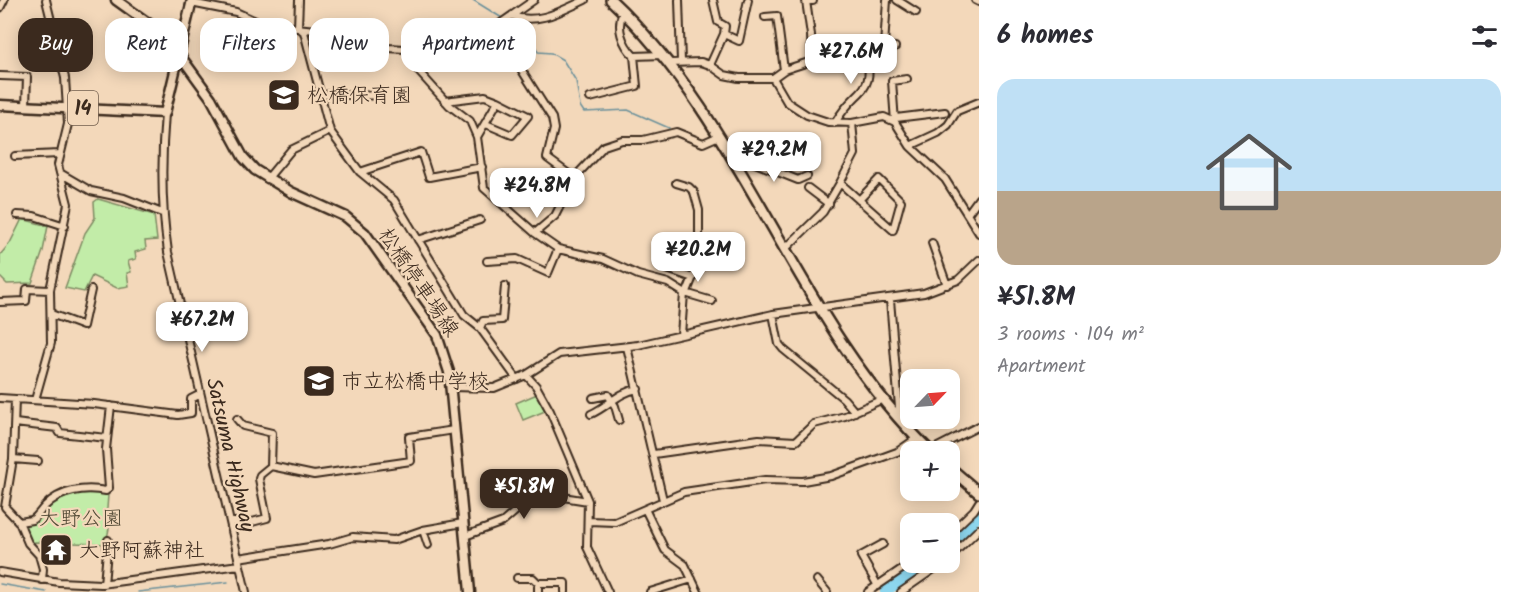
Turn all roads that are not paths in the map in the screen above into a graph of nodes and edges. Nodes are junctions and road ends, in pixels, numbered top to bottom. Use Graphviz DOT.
graph roads {
  1 [pos="4,0"];
  2 [pos="46,0"];
  3 [pos="298,0"];
  4 [pos="534,0"];
  5 [pos="585,0"];
  6 [pos="611,0"];
  7 [pos="679,0"];
  8 [pos="713,0"];
  9 [pos="748,0"];
  10 [pos="887,0"];
  11 [pos="897,0"];
  12 [pos="806,1"];
  13 [pos="122,2"];
  14 [pos="192,2"];
  15 [pos="0,8"];
  16 [pos="623,12"];
  17 [pos="916,12"];
  18 [pos="765,17"];
  19 [pos="143,18"];
  20 [pos="508,18"];
  21 [pos="188,20"];
  22 [pos="536,20"];
  23 [pos="298,27"];
  24 [pos="724,34"];
  25 [pos="866,45"];
  26 [pos="895,47"];
  27 [pos="401,50"];
  28 [pos="634,56"];
  29 [pos="667,59"];
  30 [pos="681,62"];
  31 [pos="710,65"];
  32 [pos="188,66"];
  33 [pos="784,70"];
  34 [pos="176,72"];
  35 [pos="419,72"];
  36 [pos="523,72"];
  37 [pos="0,76"];
  38 [pos="772,78"];
  39 [pos="907,79"];
  40 [pos="379,91"];
  41 [pos="320,95"];
  42 [pos="590,98"];
  43 [pos="445,100"];
  44 [pos="498,101"];
  45 [pos="979,102"];
  46 [pos="0,105"];
  47 [pos="26,106"];
  48 [pos="68,108"];
  49 [pos="945,112"];
  50 [pos="165,113"];
  51 [pos="896,120"];
  52 [pos="835,123"];
  53 [pos="852,123"];
  54 [pos="486,124"];
  55 [pos="330,131"];
  56 [pos="718,136"];
  57 [pos="477,137"];
  58 [pos="910,146"];
  59 [pos="59,154"];
  60 [pos="15,156"];
  61 [pos="733,161"];
  62 [pos="482,167"];
  63 [pos="360,172"];
  64 [pos="60,173"];
  65 [pos="807,176"];
  66 [pos="574,178"];
  67 [pos="267,179"];
  68 [pos="676,183"];
  69 [pos="840,183"];
  70 [pos="808,188"];
  71 [pos="979,198"];
  72 [pos="859,200"];
  73 [pos="829,204"];
  74 [pos="162,213"];
  75 [pos="968,213"];
  76 [pos="17,215"];
  77 [pos="480,220"];
  78 [pos="65,226"];
  79 [pos="535,233"];
  80 [pos="979,233"];
  81 [pos="418,240"];
  82 [pos="932,243"];
  83 [pos="558,249"];
  84 [pos="785,249"];
  85 [pos="673,256"];
  86 [pos="979,260"];
  87 [pos="487,261"];
  88 [pos="699,262"];
  89 [pos="667,269"];
  90 [pos="693,278"];
  91 [pos="947,285"];
  92 [pos="505,286"];
  93 [pos="50,290"];
  94 [pos="91,290"];
  95 [pos="685,293"];
  96 [pos="890,300"];
  97 [pos="712,301"];
  98 [pos="0,302"];
  99 [pos="820,307"];
  100 [pos="51,314"];
  101 [pos="773,314"];
  102 [pos="480,328"];
  103 [pos="681,335"];
  104 [pos="627,347"];
  105 [pos="526,375"];
  106 [pos="517,379"];
  107 [pos="450,387"];
  108 [pos="638,389"];
  109 [pos="199,395"];
  110 [pos="0,398"];
  111 [pos="593,398"];
  112 [pos="15,399"];
  113 [pos="883,399"];
  114 [pos="35,400"];
  115 [pos="611,402"];
  116 [pos="111,406"];
  117 [pos="900,409"];
  118 [pos="855,412"];
  119 [pos="591,414"];
  120 [pos="237,418"];
  121 [pos="900,419"];
  122 [pos="619,420"];
  123 [pos="15,423"];
  124 [pos="979,426"];
  125 [pos="910,429"];
  126 [pos="454,430"];
  127 [pos="107,438"];
  128 [pos="918,438"];
  129 [pos="921,441"];
  130 [pos="950,441"];
  131 [pos="654,454"];
  132 [pos="13,459"];
  133 [pos="38,461"];
  134 [pos="271,466"];
  135 [pos="960,477"];
  136 [pos="979,493"];
  137 [pos="663,500"];
  138 [pos="588,501"];
  139 [pos="979,502"];
  140 [pos="2,505"];
  141 [pos="645,509"];
  142 [pos="589,521"];
  143 [pos="19,522"];
  144 [pos="230,522"];
  145 [pos="464,523"];
  146 [pos="960,523"];
  147 [pos="979,529"];
  148 [pos="423,530"];
  149 [pos="465,536"];
  150 [pos="108,540"];
  151 [pos="883,544"];
  152 [pos="428,545"];
  153 [pos="960,547"];
  154 [pos="238,561"];
  155 [pos="900,570"];
  156 [pos="0,572"];
  157 [pos="928,573"];
  158 [pos="517,578"];
  159 [pos="692,579"];
  160 [pos="42,580"];
  161 [pos="816,580"];
  162 [pos="538,583"];
  163 [pos="104,584"];
  164 [pos="878,586"];
  165 [pos="246,592"];
  166 [pos="470,592"];
  167 [pos="538,592"];
  168 [pos="566,592"];
  169 [pos="608,592"];
  170 [pos="650,592"];
  171 [pos="698,592"];
  172 [pos="827,592"];
  173 [pos="868,592"];
  174 [pos="901,592"];
  1 -- 15 [label="street"];
  2 -- 48 [label="street"];
  3 -- 23 [label="street"];
  4 -- 20 [label="street"];
  5 -- 22 [label="street"];
  6 -- 16 [label="highway"];
  7 -- 30 [label="street"];
  8 -- 24 [label="street"];
  9 -- 24 [label="street"];
  10 -- 26 [label="street"];
  11 -- 17 [label="street"];
  12 -- 33 [label="street"];
  13 -- 19 [label="main road, 松橋停車場線"];
  14 -- 21 [label="main road"];
  14 -- 23 [label="street"];
  16 -- 28 [label="street"];
  16 -- 29 [label="highway"];
  18 -- 33 [label="street"];
  23 -- 27 [label="street"];
  23 -- 41 [label="street"];
  24 -- 31 [label="street"];
  25 -- 52 [label="street"];
  28 -- 29 [label="street"];
  28 -- 42 [label="street"];
  29 -- 30 [label="street"];
  29 -- 56 [label="highway"];
  30 -- 31 [label="street"];
  31 -- 38 [label="street"];
  32 -- 67 [label="main road, 松橋停車場線"];
  33 -- 38 [label="street"];
  34 -- 50 [label="main road"];
  35 -- 43 [label="street"];
  36 -- 66 [label="street"];
  37 -- 47 [label="street"];
  38 -- 52 [label="street"];
  39 -- 51 [label="street"];
  40 -- 41 [label="street"];
  41 -- 55 [label="street"];
  43 -- 44 [label="street"];
  43 -- 57 [label="street"];
  44 -- 54 [label="street"];
  44 -- 54 [label="street"];
  45 -- 58 [label="street"];
  46 -- 47 [label="main road, 14"];
  47 -- 48 [label="main road, 14"];
  48 -- 50 [label="main road, 14"];
  48 -- 59 [label="street"];
  49 -- 51 [label="street"];
  50 -- 74 [label="street, Satsuma Highway"];
  51 -- 53 [label="street"];
  51 -- 58 [label="street"];
  52 -- 53 [label="street"];
  53 -- 69 [label="street"];
  54 -- 57 [label="street"];
  55 -- 63 [label="street"];
  55 -- 67 [label="street"];
  56 -- 61 [label="highway"];
  56 -- 66 [label="street"];
  57 -- 62 [label="street"];
  58 -- 75 [label="street"];
  59 -- 60 [label="street"];
  59 -- 64 [label="street"];
  61 -- 65 [label="street"];
  61 -- 84 [label="highway"];
  62 -- 63 [label="street"];
  62 -- 79 [label="street"];
  63 -- 81 [label="street"];
  64 -- 74 [label="street"];
  64 -- 78 [label="street"];
  66 -- 79 [label="street"];
  67 -- 107 [label="main road, 松橋停車場線"];
  68 -- 88 [label="street"];
  69 -- 72 [label="street"];
  69 -- 73 [label="street"];
  70 -- 73 [label="street"];
  71 -- 75 [label="street"];
  72 -- 72 [label="street"];
  73 -- 84 [label="street"];
  74 -- 109 [label="street, Satsuma Highway"];
  75 -- 80 [label="street"];
  76 -- 78 [label="street"];
  77 -- 81 [label="street"];
  78 -- 93 [label="street"];
  79 -- 83 [label="street"];
  81 -- 102 [label="street"];
  82 -- 91 [label="street"];
  83 -- 87 [label="street"];
  83 -- 95 [label="street"];
  84 -- 99 [label="highway"];
  85 -- 88 [label="street"];
  86 -- 91 [label="street"];
  88 -- 90 [label="street"];
  89 -- 90 [label="street"];
  90 -- 95 [label="street"];
  91 -- 96 [label="street"];
  92 -- 102 [label="street"];
  93 -- 98 [label="street"];
  93 -- 100 [label="street"];
  94 -- 100 [label="street"];
  95 -- 97 [label="street"];
  95 -- 103 [label="street"];
  96 -- 99 [label="street"];
  96 -- 117 [label="street"];
  99 -- 101 [label="street"];
  99 -- 113 [label="highway"];
  100 -- 114 [label="street"];
  101 -- 103 [label="street"];
  101 -- 118 [label="street"];
  102 -- 106 [label="street"];
  103 -- 104 [label="street"];
  104 -- 105 [label="street"];
  104 -- 108 [label="street"];
  105 -- 106 [label="street"];
  105 -- 138 [label="street"];
  106 -- 107 [label="street"];
  107 -- 126 [label="main road, 松橋停車場線"];
  108 -- 115 [label="street"];
  108 -- 131 [label="street"];
  109 -- 116 [label="street"];
  109 -- 144 [label="street, Satsuma Highway"];
  110 -- 112 [label="street"];
  111 -- 115 [label="street"];
  112 -- 114 [label="street"];
  112 -- 123 [label="street"];
  113 -- 118 [label="street"];
  113 -- 121 [label="highway"];
  114 -- 116 [label="street"];
  115 -- 119 [label="street"];
  115 -- 122 [label="street"];
  116 -- 127 [label="street"];
  118 -- 131 [label="street"];
  120 -- 134 [label="street"];
  123 -- 127 [label="street"];
  123 -- 132 [label="street"];
  124 -- 130 [label="street"];
  125 -- 128 [label="highway"];
  126 -- 134 [label="street"];
  126 -- 145 [label="main road, 松橋停車場線"];
  127 -- 143 [label="street"];
  128 -- 129 [label="highway"];
  128 -- 137 [label="street"];
  131 -- 137 [label="street"];
  132 -- 133 [label="street"];
  132 -- 140 [label="street"];
  134 -- 144 [label="street"];
  135 -- 136 [label="highway"];
  137 -- 141 [label="street"];
  138 -- 142 [label="street"];
  138 -- 149 [label="street"];
  139 -- 146 [label="street"];
  140 -- 143 [label="street"];
  141 -- 142 [label="street"];
  141 -- 159 [label="street"];
  142 -- 169 [label="street"];
  143 -- 160 [label="street"];
  144 -- 154 [label="street, Satsuma Highway"];
  145 -- 148 [label="street"];
  145 -- 149 [label="main road, 松橋停車場線"];
  147 -- 153 [label="street"];
  148 -- 152 [label="street"];
  148 -- 154 [label="street"];
  149 -- 166 [label="main road, 松橋停車場線"];
  150 -- 163 [label="street"];
  151 -- 164 [label="street"];
  154 -- 163 [label="street"];
  154 -- 165 [label="street, Satsuma Highway"];
  155 -- 164 [label="street"];
  156 -- 160 [label="street"];
  157 -- 174 [label="street"];
  158 -- 162 [label="street"];
  159 -- 170 [label="street"];
  159 -- 171 [label="street"];
  160 -- 163 [label="street"];
  161 -- 172 [label="street"];
  162 -- 167 [label="street"];
  162 -- 168 [label="street"];
  164 -- 173 [label="street"];
}
